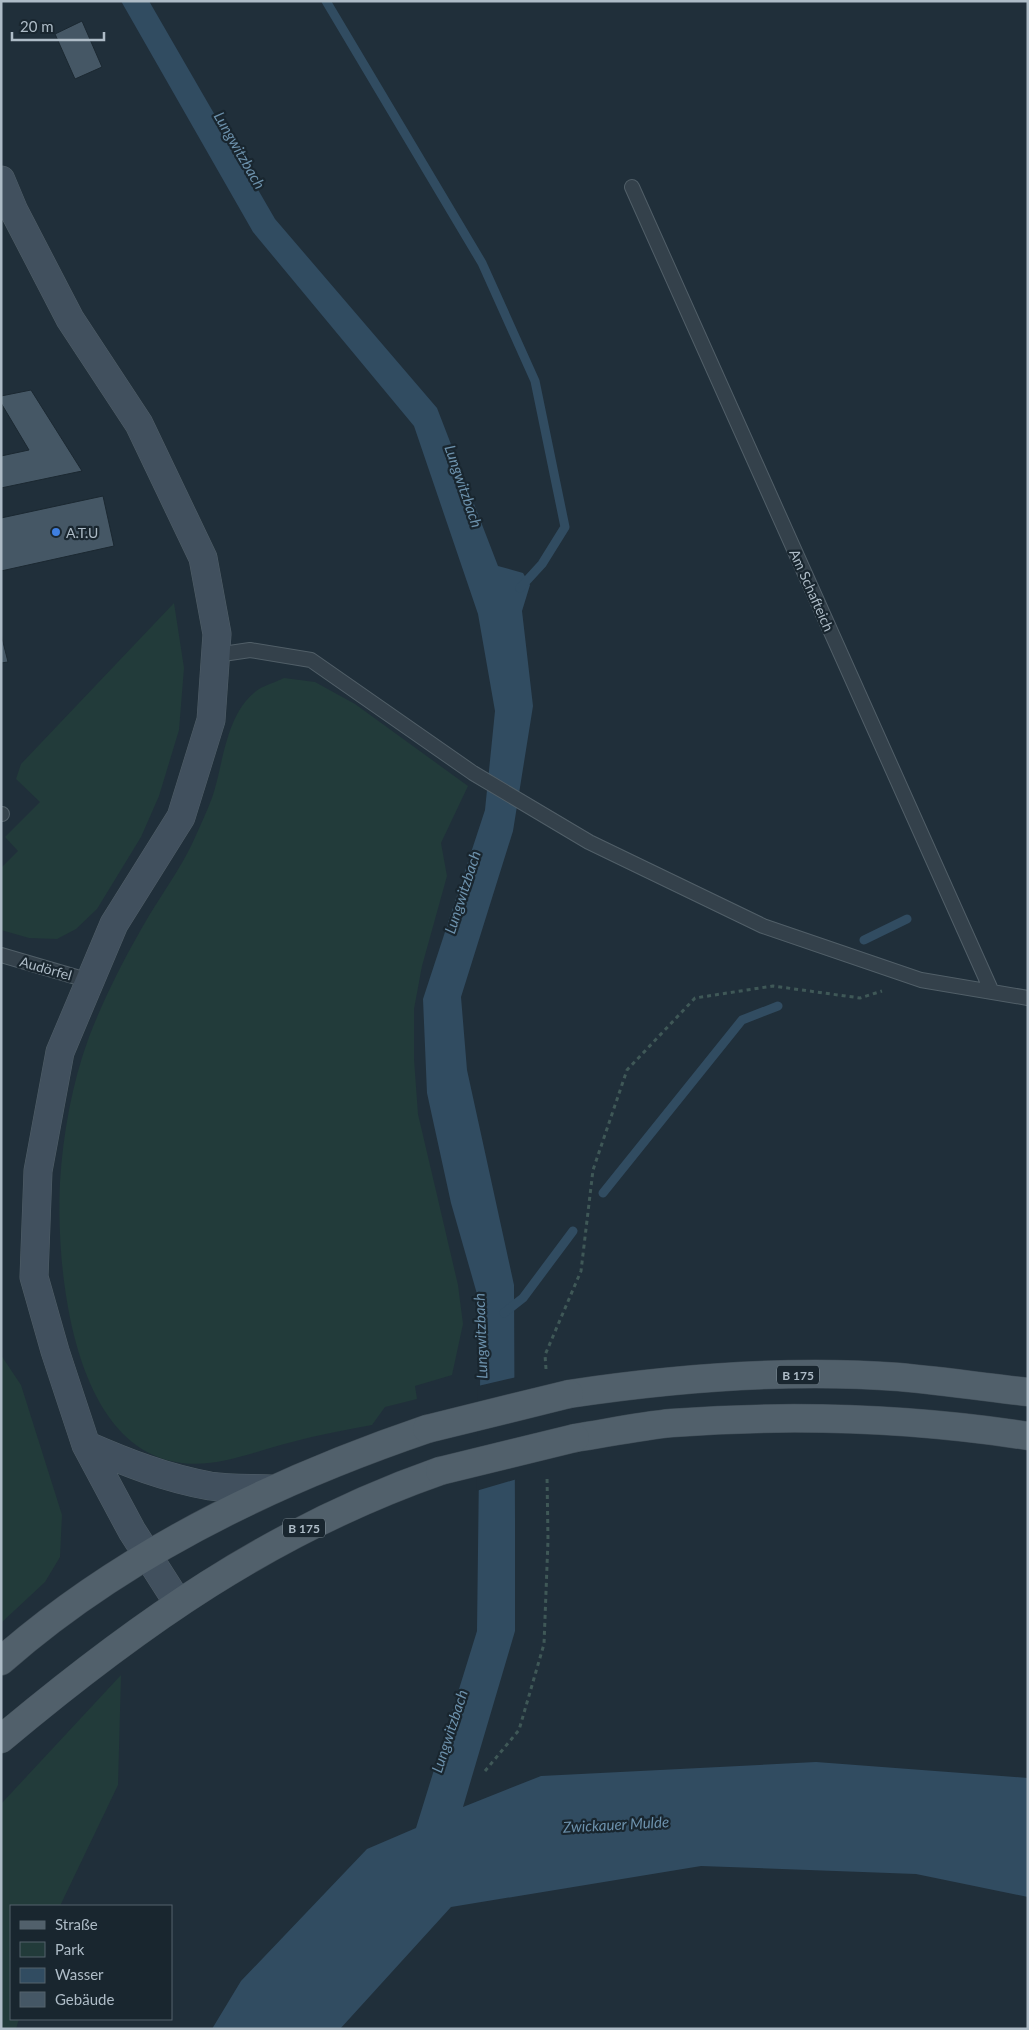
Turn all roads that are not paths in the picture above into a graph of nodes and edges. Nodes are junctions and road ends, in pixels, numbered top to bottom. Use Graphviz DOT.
graph roads {
  1 [pos="1,180"];
  2 [pos="632,187"];
  3 [pos="216,654"];
  4 [pos="1,955"];
  5 [pos="90,981"];
  6 [pos="992,992"];
  7 [pos="1028,998"];
  8 [pos="1028,1392"];
  9 [pos="1028,1436"];
  10 [pos="86,1445"];
  11 [pos="271,1489"];
  12 [pos="147,1557"];
  13 [pos="178,1603"];
  14 [pos="1,1661"];
  15 [pos="1,1739"];
  1 -- 3 [label="main road"];
  2 -- 6 [label="lane, Am Schafteich"];
  3 -- 5 [label="main road"];
  3 -- 6 [label="lane"];
  4 -- 5 [label="lane, Audörfel"];
  5 -- 10 [label="main road"];
  6 -- 7 [label="lane"];
  8 -- 11 [label="main road, B 175, bridge"];
  9 -- 13 [label="main road, B 175, bridge"];
  10 -- 11 [label="main road"];
  10 -- 12 [label="main road"];
  11 -- 12 [label="main road, B 175"];
  12 -- 13 [label="main road"];
  12 -- 14 [label="main road, B 175"];
  13 -- 15 [label="main road, B 175"];
}
